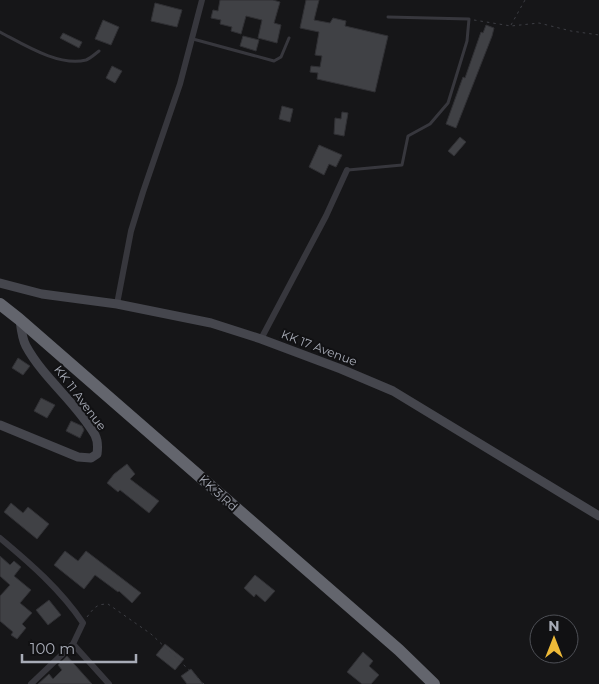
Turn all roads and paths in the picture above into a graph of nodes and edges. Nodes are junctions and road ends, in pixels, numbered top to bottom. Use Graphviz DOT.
graph roads {
  1 [pos="202,0"];
  2 [pos="525,0"];
  3 [pos="388,16"];
  4 [pos="469,19"];
  5 [pos="511,26"];
  6 [pos="0,32"];
  7 [pos="599,35"];
  8 [pos="288,38"];
  9 [pos="193,39"];
  10 [pos="99,51"];
  11 [pos="347,170"];
  12 [pos="0,283"];
  13 [pos="0,304"];
  14 [pos="117,304"];
  15 [pos="19,319"];
  16 [pos="261,339"];
  17 [pos="0,425"];
  18 [pos="599,516"];
  19 [pos="0,538"];
  20 [pos="83,623"];
  21 [pos="73,644"];
  22 [pos="31,684"];
  23 [pos="109,684"];
  24 [pos="204,684"];
  25 [pos="434,684"];
  1 -- 9 [label="street"];
  2 -- 5 [label="path"];
  3 -- 4 [label="lane"];
  4 -- 5 [label="path"];
  4 -- 11 [label="lane"];
  5 -- 7 [label="path"];
  6 -- 10 [label="lane"];
  8 -- 9 [label="lane"];
  9 -- 14 [label="street"];
  11 -- 16 [label="street"];
  12 -- 14 [label="street, KK 17 Avenue"];
  13 -- 15 [label="highway, KK 3 Rd"];
  14 -- 16 [label="street, KK 17 Avenue"];
  15 -- 17 [label="street, KK 11 Avenue"];
  15 -- 25 [label="highway, KK 3 Rd"];
  16 -- 18 [label="street, KK 17 Avenue"];
  19 -- 20 [label="street"];
  20 -- 21 [label="street"];
  20 -- 24 [label="path"];
  21 -- 22 [label="street"];
  21 -- 23 [label="street"];
}
